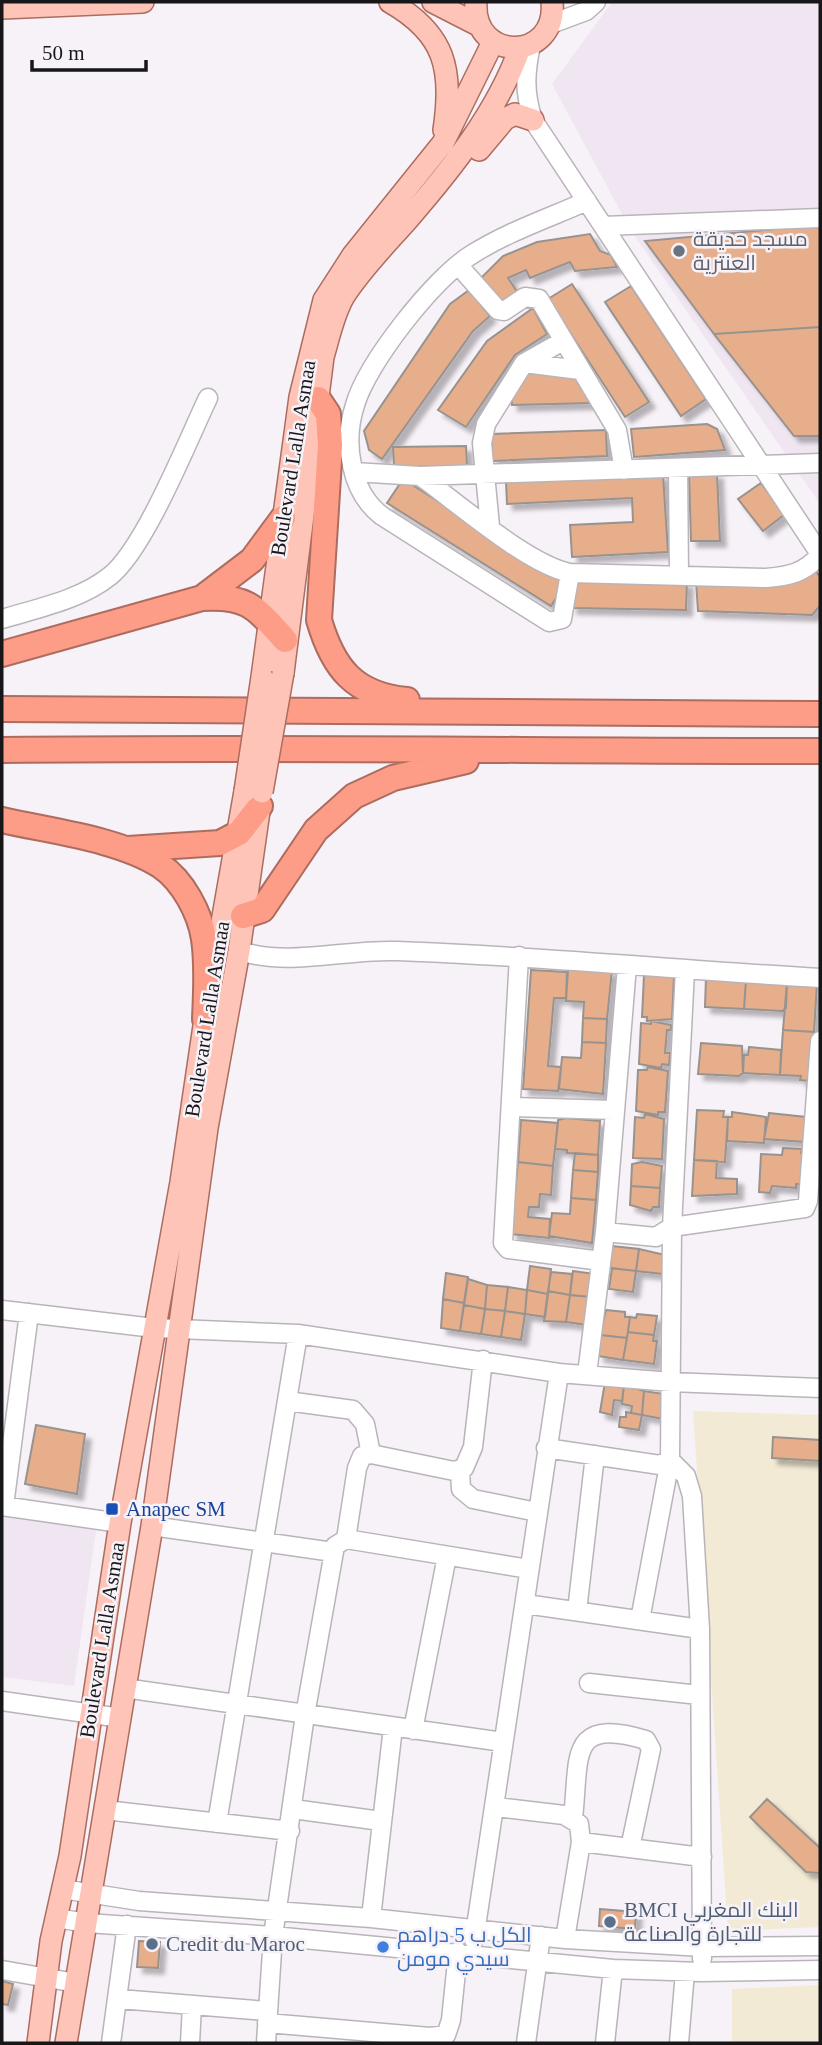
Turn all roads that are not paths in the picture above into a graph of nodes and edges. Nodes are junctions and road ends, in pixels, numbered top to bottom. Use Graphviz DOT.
graph roads {
  1 [pos="143,2"];
  2 [pos="390,2"];
  3 [pos="433,2"];
  4 [pos="476,2"];
  5 [pos="596,2"];
  6 [pos="2,8"];
  7 [pos="555,10"];
  8 [pos="478,25"];
  9 [pos="493,42"];
  10 [pos="525,46"];
  11 [pos="533,120"];
  12 [pos="443,143"];
  13 [pos="587,201"];
  14 [pos="420,205"];
  15 [pos="820,218"];
  16 [pos="603,226"];
  17 [pos="458,266"];
  18 [pos="563,341"];
  19 [pos="524,363"];
  20 [pos="580,370"];
  21 [pos="208,398"];
  22 [pos="318,399"];
  23 [pos="820,463"];
  24 [pos="760,466"];
  25 [pos="678,468"];
  26 [pos="624,470"];
  27 [pos="354,472"];
  28 [pos="485,474"];
  29 [pos="419,476"];
  30 [pos="283,518"];
  31 [pos="490,526"];
  32 [pos="820,555"];
  33 [pos="570,573"];
  34 [pos="679,575"];
  35 [pos="202,598"];
  36 [pos="2,619"];
  37 [pos="277,631"];
  38 [pos="2,654"];
  39 [pos="2,709"];
  40 [pos="487,711"];
  41 [pos="820,714"];
  42 [pos="2,750"];
  43 [pos="820,751"];
  44 [pos="500,752"];
  45 [pos="256,796"];
  46 [pos="2,820"];
  47 [pos="239,833"];
  48 [pos="124,849"];
  49 [pos="233,915"];
  50 [pos="239,951"];
  51 [pos="519,956"];
  52 [pos="627,966"];
  53 [pos="685,971"];
  54 [pos="820,978"];
  55 [pos="205,1019"];
  56 [pos="820,1041"];
  57 [pos="513,1107"];
  58 [pos="614,1110"];
  59 [pos="672,1227"];
  60 [pos="605,1232"];
  61 [pos="601,1261"];
  62 [pos="2,1310"];
  63 [pos="29,1313"];
  64 [pos="180,1327"];
  65 [pos="154,1328"];
  66 [pos="298,1334"];
  67 [pos="483,1360"];
  68 [pos="559,1373"];
  69 [pos="587,1374"];
  70 [pos="671,1382"];
  71 [pos="820,1388"];
  72 [pos="287,1401"];
  73 [pos="7,1422"];
  74 [pos="546,1448"];
  75 [pos="371,1454"];
  76 [pos="596,1455"];
  77 [pos="670,1460"];
  78 [pos="460,1470"];
  79 [pos="3,1506"];
  80 [pos="537,1512"];
  81 [pos="120,1523"];
  82 [pos="152,1526"];
  83 [pos="346,1539"];
  84 [pos="263,1542"];
  85 [pos="333,1552"];
  86 [pos="447,1556"];
  87 [pos="529,1569"];
  88 [pos="525,1604"];
  89 [pos="577,1611"];
  90 [pos="640,1620"];
  91 [pos="700,1629"];
  92 [pos="589,1683"];
  93 [pos="124,1688"];
  94 [pos="699,1695"];
  95 [pos="2,1700"];
  96 [pos="237,1705"];
  97 [pos="90,1713"];
  98 [pos="306,1715"];
  99 [pos="121,1718"];
  100 [pos="393,1727"];
  101 [pos="413,1730"];
  102 [pos="503,1742"];
  103 [pos="496,1807"];
  104 [pos="293,1809"];
  105 [pos="105,1810"];
  106 [pos="573,1818"];
  107 [pos="381,1821"];
  108 [pos="217,1823"];
  109 [pos="290,1831"];
  110 [pos="581,1842"];
  111 [pos="630,1848"];
  112 [pos="702,1857"];
  113 [pos="62,1889"];
  114 [pos="92,1894"];
  115 [pos="277,1910"];
  116 [pos="56,1918"];
  117 [pos="371,1918"];
  118 [pos="87,1923"];
  119 [pos="127,1925"];
  120 [pos="476,1929"];
  121 [pos="273,1936"];
  122 [pos="541,1936"];
  123 [pos="565,1939"];
  124 [pos="820,1946"];
  125 [pos="703,1947"];
  126 [pos="465,1953"];
  127 [pos="537,1964"];
  128 [pos="2,1969"];
  129 [pos="613,1969"];
  130 [pos="820,1969"];
  131 [pos="693,1972"];
  132 [pos="47,1976"];
  133 [pos="76,1983"];
  134 [pos="118,1998"];
  135 [pos="192,2005"];
  136 [pos="267,2017"];
  137 [pos="350,2036"];
  138 [pos="430,2040"];
  139 [pos="38,2043"];
  140 [pos="66,2043"];
  141 [pos="111,2043"];
  142 [pos="190,2043"];
  143 [pos="266,2043"];
  144 [pos="526,2043"];
  145 [pos="606,2043"];
  146 [pos="679,2043"];
  1 -- 6 [label="main road"];
  2 -- 12 [label="main road"];
  3 -- 8 [label="main road"];
  4 -- 8 [label="main road"];
  5 -- 7 [label="street"];
  7 -- 10 [label="main road"];
  8 -- 9 [label="main road"];
  9 -- 10 [label="main road"];
  9 -- 12 [label="main road, Boulevard Lalla Asmaa"];
  10 -- 11 [label="street"];
  10 -- 14 [label="main road, Boulevard Lalla Asmaa"];
  11 -- 13 [label="street"];
  11 -- 14 [label="main road"];
  12 -- 30 [label="main road, Boulevard Lalla Asmaa"];
  13 -- 16 [label="street"];
  13 -- 17 [label="street"];
  14 -- 22 [label="main road, Boulevard Lalla Asmaa"];
  15 -- 16 [label="street"];
  16 -- 24 [label="street"];
  17 -- 18 [label="street"];
  17 -- 27 [label="street"];
  18 -- 19 [label="street"];
  18 -- 20 [label="street"];
  19 -- 20 [label="street"];
  19 -- 28 [label="street"];
  20 -- 26 [label="street"];
  21 -- 36 [label="street"];
  22 -- 37 [label="main road, Boulevard Lalla Asmaa"];
  22 -- 40 [label="highway"];
  23 -- 24 [label="street"];
  24 -- 25 [label="street"];
  24 -- 32 [label="street"];
  25 -- 26 [label="street"];
  25 -- 34 [label="street"];
  26 -- 28 [label="street"];
  27 -- 29 [label="street"];
  27 -- 33 [label="street"];
  28 -- 29 [label="street"];
  28 -- 31 [label="street"];
  29 -- 31 [label="street"];
  30 -- 35 [label="highway"];
  30 -- 37 [label="main road, Boulevard Lalla Asmaa"];
  31 -- 33 [label="street"];
  32 -- 34 [label="street"];
  33 -- 34 [label="street"];
  35 -- 37 [label="highway"];
  35 -- 38 [label="highway"];
  37 -- 45 [label="main road, Boulevard Lalla Asmaa, bridge"];
  39 -- 40 [label="highway"];
  40 -- 41 [label="highway"];
  42 -- 44 [label="highway"];
  43 -- 44 [label="highway"];
  44 -- 49 [label="highway"];
  45 -- 47 [label="highway"];
  45 -- 49 [label="main road, Boulevard Lalla Asmaa"];
  46 -- 48 [label="highway"];
  47 -- 48 [label="highway"];
  47 -- 49 [label="main road, Boulevard Lalla Asmaa"];
  48 -- 55 [label="highway"];
  49 -- 50 [label="main road, Boulevard Lalla Asmaa"];
  49 -- 55 [label="main road, Boulevard Lalla Asmaa"];
  50 -- 51 [label="street"];
  50 -- 64 [label="main road, Boulevard Lalla Asmaa"];
  51 -- 52 [label="street"];
  51 -- 57 [label="street"];
  52 -- 53 [label="street"];
  52 -- 58 [label="street"];
  53 -- 54 [label="street"];
  53 -- 59 [label="street"];
  55 -- 65 [label="main road, Boulevard Lalla Asmaa"];
  56 -- 59 [label="street"];
  57 -- 58 [label="street"];
  57 -- 61 [label="street"];
  58 -- 60 [label="street"];
  59 -- 60 [label="street"];
  59 -- 70 [label="street"];
  60 -- 61 [label="street"];
  61 -- 69 [label="street"];
  62 -- 63 [label="street"];
  63 -- 65 [label="street"];
  63 -- 73 [label="street"];
  64 -- 65 [label="street"];
  64 -- 66 [label="street"];
  64 -- 82 [label="main road, Boulevard Lalla Asmaa"];
  65 -- 81 [label="main road, Boulevard Lalla Asmaa"];
  66 -- 67 [label="street"];
  66 -- 72 [label="street"];
  67 -- 68 [label="street"];
  67 -- 78 [label="street"];
  68 -- 69 [label="street"];
  68 -- 74 [label="street"];
  69 -- 70 [label="street"];
  70 -- 71 [label="street"];
  70 -- 77 [label="street"];
  72 -- 75 [label="street"];
  72 -- 84 [label="street"];
  73 -- 79 [label="street"];
  74 -- 76 [label="street"];
  74 -- 80 [label="street"];
  75 -- 78 [label="street"];
  75 -- 83 [label="street"];
  76 -- 77 [label="street"];
  76 -- 89 [label="street"];
  77 -- 90 [label="street"];
  77 -- 91 [label="street"];
  78 -- 80 [label="street"];
  79 -- 81 [label="street"];
  80 -- 87 [label="street"];
  81 -- 97 [label="main road, Boulevard Lalla Asmaa"];
  82 -- 84 [label="street"];
  82 -- 93 [label="main road, Boulevard Lalla Asmaa"];
  83 -- 85 [label="street"];
  83 -- 86 [label="street"];
  84 -- 85 [label="street"];
  84 -- 96 [label="street"];
  85 -- 98 [label="street"];
  86 -- 87 [label="street"];
  86 -- 101 [label="street"];
  87 -- 88 [label="street"];
  88 -- 89 [label="street"];
  88 -- 102 [label="street"];
  89 -- 90 [label="street"];
  90 -- 91 [label="street"];
  91 -- 94 [label="street"];
  92 -- 94 [label="street"];
  93 -- 96 [label="street"];
  93 -- 99 [label="main road, Boulevard Lalla Asmaa"];
  94 -- 112 [label="street"];
  95 -- 97 [label="street"];
  96 -- 98 [label="street"];
  96 -- 108 [label="street"];
  97 -- 99 [label="street"];
  97 -- 113 [label="main road, Boulevard Lalla Asmaa"];
  98 -- 100 [label="street"];
  98 -- 104 [label="street"];
  99 -- 105 [label="main road, Boulevard Lalla Asmaa"];
  100 -- 101 [label="street"];
  100 -- 107 [label="street"];
  101 -- 102 [label="street"];
  102 -- 103 [label="street"];
  103 -- 106 [label="street"];
  103 -- 120 [label="street"];
  104 -- 107 [label="street"];
  104 -- 109 [label="street"];
  105 -- 108 [label="street"];
  105 -- 114 [label="main road, Boulevard Lalla Asmaa"];
  106 -- 110 [label="street"];
  106 -- 111 [label="street"];
  107 -- 117 [label="street"];
  108 -- 109 [label="street"];
  109 -- 115 [label="street"];
  110 -- 111 [label="street"];
  110 -- 123 [label="street"];
  111 -- 112 [label="street"];
  112 -- 125 [label="street"];
  113 -- 114 [label="street"];
  113 -- 116 [label="main road, Boulevard Lalla Asmaa"];
  114 -- 115 [label="street"];
  114 -- 118 [label="main road, Boulevard Lalla Asmaa"];
  115 -- 117 [label="street"];
  115 -- 121 [label="street"];
  116 -- 118 [label="street"];
  116 -- 132 [label="main road, Boulevard Lalla Asmaa"];
  117 -- 120 [label="street"];
  118 -- 119 [label="street"];
  118 -- 133 [label="main road, Boulevard Lalla Asmaa"];
  119 -- 121 [label="street"];
  119 -- 134 [label="street"];
  120 -- 122 [label="street"];
  120 -- 126 [label="street"];
  121 -- 126 [label="street"];
  121 -- 136 [label="street"];
  122 -- 123 [label="street"];
  122 -- 127 [label="street"];
  123 -- 125 [label="street"];
  124 -- 125 [label="street"];
  125 -- 131 [label="street"];
  126 -- 127 [label="street"];
  126 -- 138 [label="street"];
  127 -- 129 [label="street"];
  127 -- 144 [label="street"];
  128 -- 132 [label="street"];
  129 -- 131 [label="street"];
  129 -- 145 [label="street"];
  130 -- 131 [label="street"];
  131 -- 146 [label="street"];
  132 -- 133 [label="street"];
  132 -- 139 [label="main road, Boulevard Lalla Asmaa"];
  133 -- 140 [label="main road, Boulevard Lalla Asmaa"];
  134 -- 135 [label="street"];
  134 -- 141 [label="street"];
  135 -- 136 [label="street"];
  135 -- 142 [label="street"];
  136 -- 137 [label="street"];
  136 -- 143 [label="street"];
  137 -- 138 [label="street"];
}
